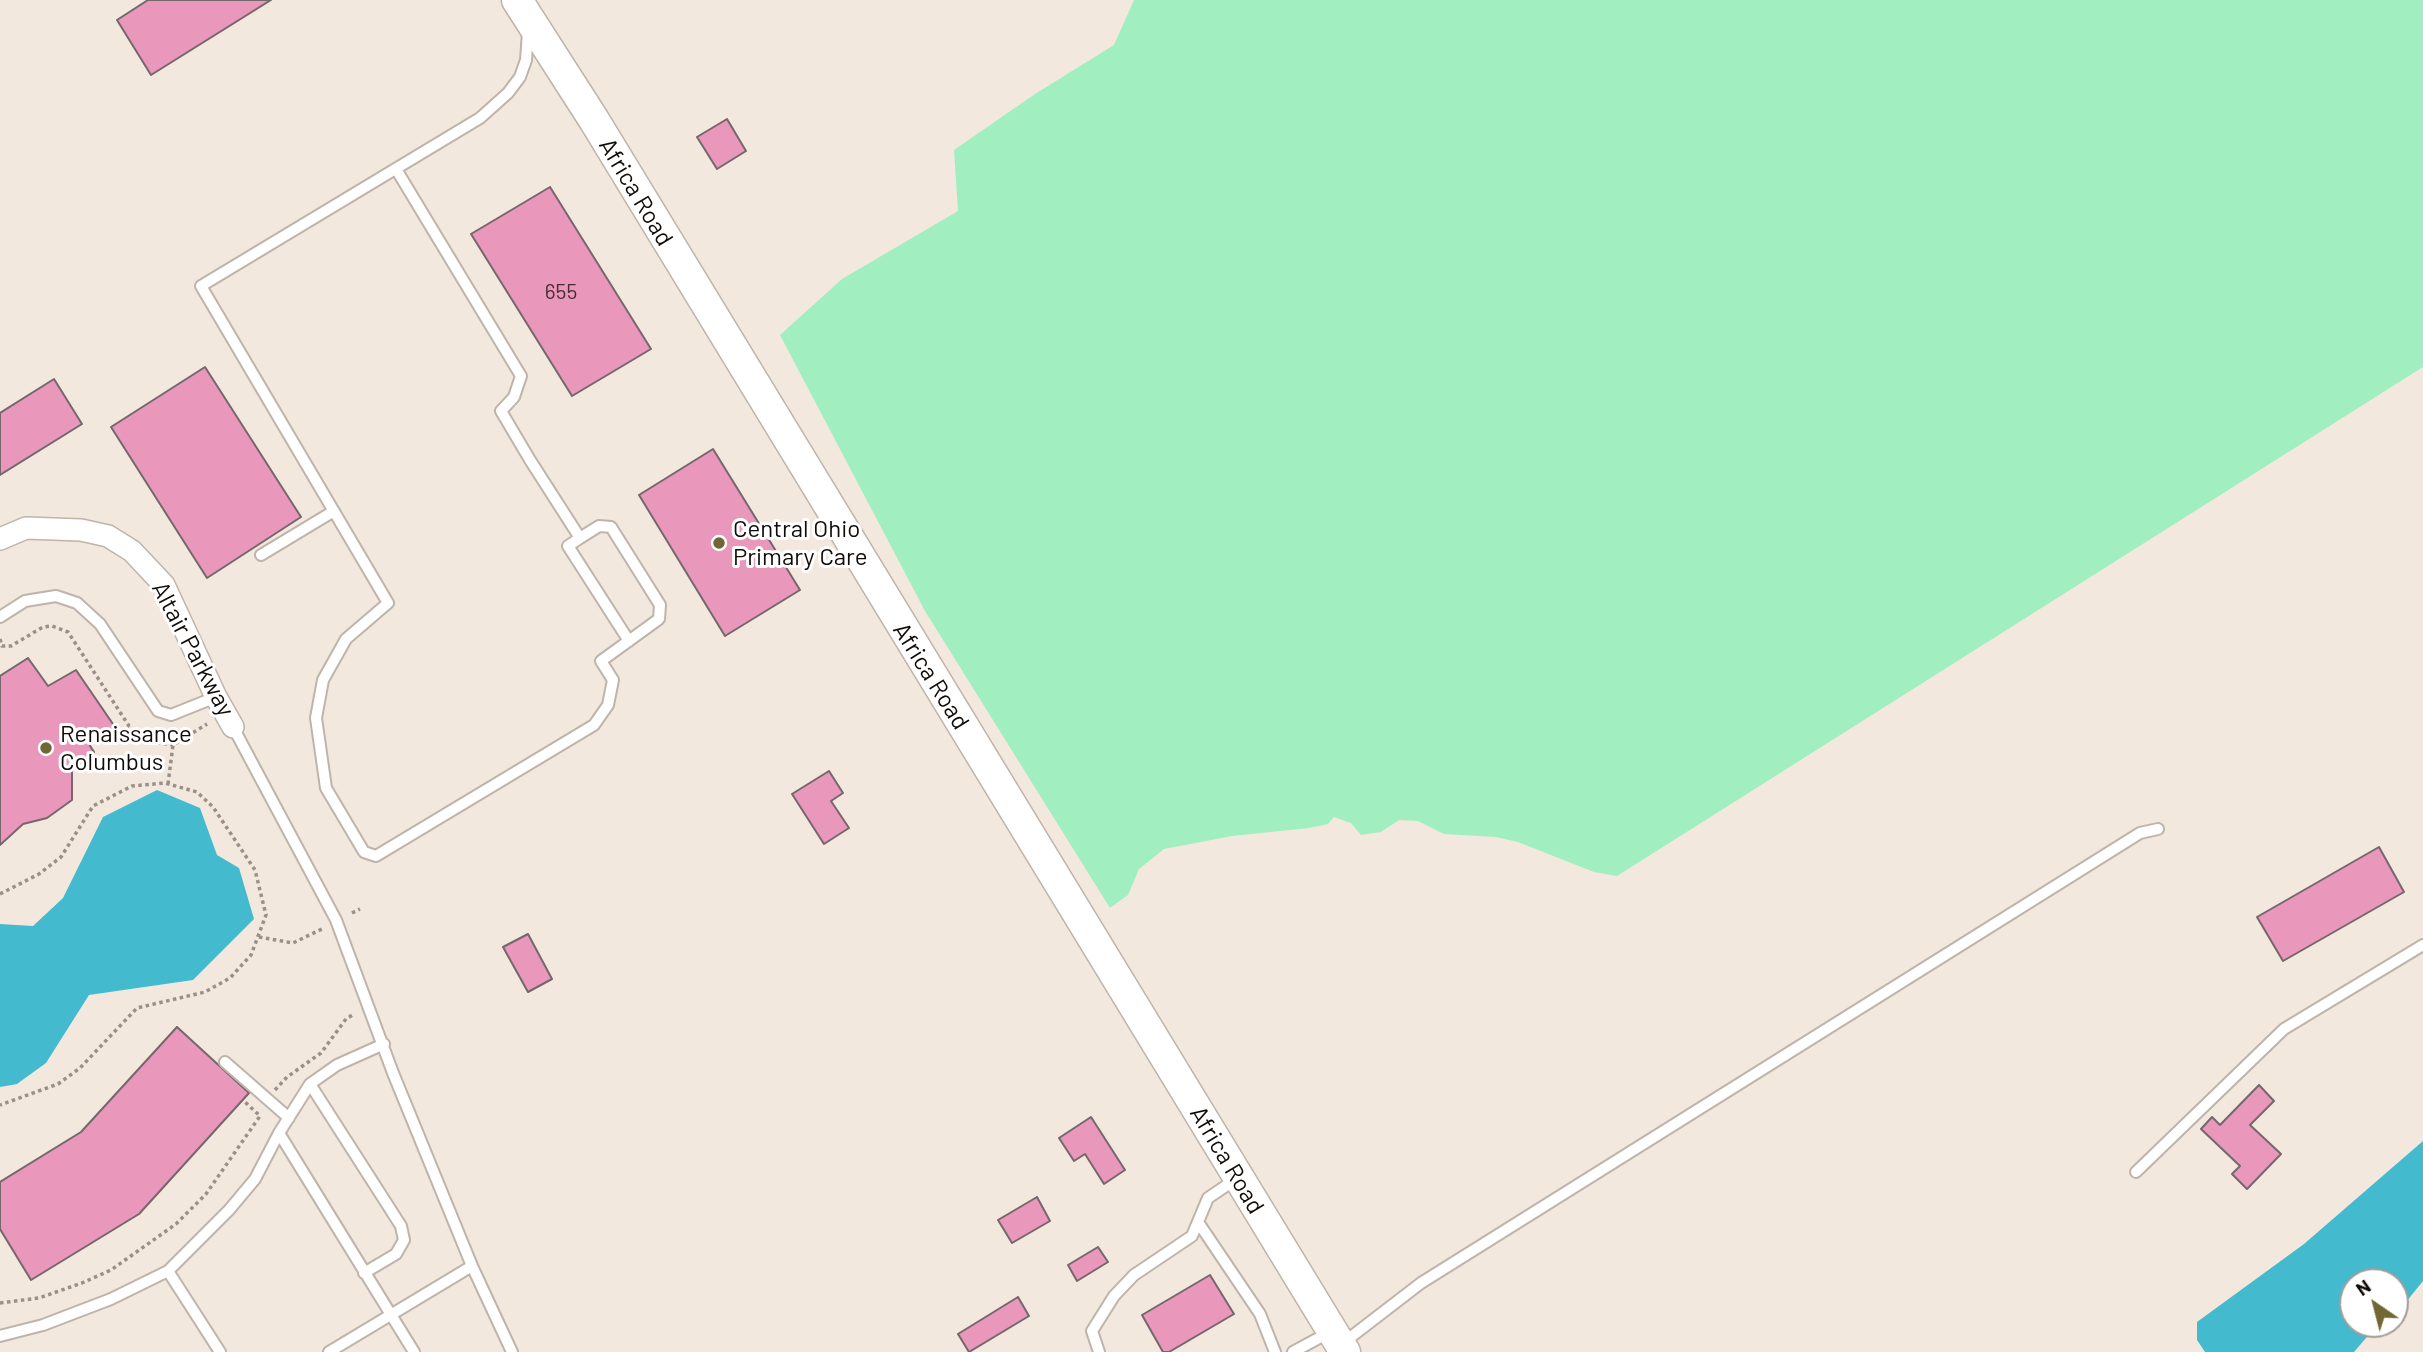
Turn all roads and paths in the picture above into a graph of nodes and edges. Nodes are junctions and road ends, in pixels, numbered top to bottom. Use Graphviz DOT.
graph roads {
  1 [pos="523,10"];
  2 [pos="396,169"];
  3 [pos="334,511"];
  4 [pos="580,538"];
  5 [pos="0,539"];
  6 [pos="261,555"];
  7 [pos="0,617"];
  8 [pos="0,639"];
  9 [pos="629,641"];
  10 [pos="216,697"];
  11 [pos="207,724"];
  12 [pos="233,727"];
  13 [pos="173,745"];
  14 [pos="168,784"];
  15 [pos="2158,829"];
  16 [pos="0,894"];
  17 [pos="360,909"];
  18 [pos="352,913"];
  19 [pos="324,928"];
  20 [pos="259,937"];
  21 [pos="2423,945"];
  22 [pos="354,1014"];
  23 [pos="384,1044"];
  24 [pos="225,1062"];
  25 [pos="310,1083"];
  26 [pos="269,1101"];
  27 [pos="245,1102"];
  28 [pos="0,1105"];
  29 [pos="260,1116"];
  30 [pos="289,1118"];
  31 [pos="279,1133"];
  32 [pos="2136,1172"];
  33 [pos="1238,1178"];
  34 [pos="1198,1222"];
  35 [pos="472,1266"];
  36 [pos="168,1271"];
  37 [pos="365,1273"];
  38 [pos="0,1303"];
  39 [pos="390,1314"];
  40 [pos="0,1336"];
  41 [pos="1339,1342"];
  42 [pos="219,1352"];
  43 [pos="329,1352"];
  44 [pos="414,1352"];
  45 [pos="512,1352"];
  46 [pos="1099,1352"];
  47 [pos="1275,1352"];
  48 [pos="1293,1352"];
  1 -- 2 [label="lane"];
  1 -- 33 [label="street, Africa Road"];
  2 -- 3 [label="lane"];
  2 -- 4 [label="lane"];
  3 -- 6 [label="lane"];
  3 -- 9 [label="lane"];
  4 -- 9 [label="lane"];
  4 -- 9 [label="lane"];
  5 -- 10 [label="street, Altair Parkway"];
  7 -- 10 [label="lane"];
  8 -- 13 [label="path"];
  10 -- 12 [label="street, Altair Parkway"];
  11 -- 13 [label="path"];
  12 -- 23 [label="lane"];
  13 -- 14 [label="path"];
  14 -- 16 [label="path"];
  14 -- 20 [label="path"];
  15 -- 41 [label="lane"];
  17 -- 18 [label="path"];
  19 -- 20 [label="path"];
  20 -- 28 [label="path"];
  21 -- 32 [label="lane"];
  22 -- 26 [label="path"];
  23 -- 25 [label="lane"];
  23 -- 35 [label="lane"];
  24 -- 26 [label="lane"];
  25 -- 30 [label="lane"];
  25 -- 37 [label="lane"];
  26 -- 29 [label="path"];
  26 -- 30 [label="lane"];
  27 -- 29 [label="path"];
  29 -- 38 [label="path"];
  30 -- 31 [label="lane"];
  31 -- 36 [label="lane"];
  31 -- 37 [label="lane"];
  33 -- 34 [label="lane"];
  33 -- 41 [label="street, Africa Road"];
  34 -- 46 [label="lane"];
  34 -- 47 [label="lane"];
  35 -- 39 [label="lane"];
  35 -- 45 [label="lane"];
  36 -- 40 [label="lane"];
  36 -- 42 [label="lane"];
  37 -- 39 [label="lane"];
  39 -- 43 [label="lane"];
  39 -- 44 [label="lane"];
  41 -- 48 [label="lane"];
}
